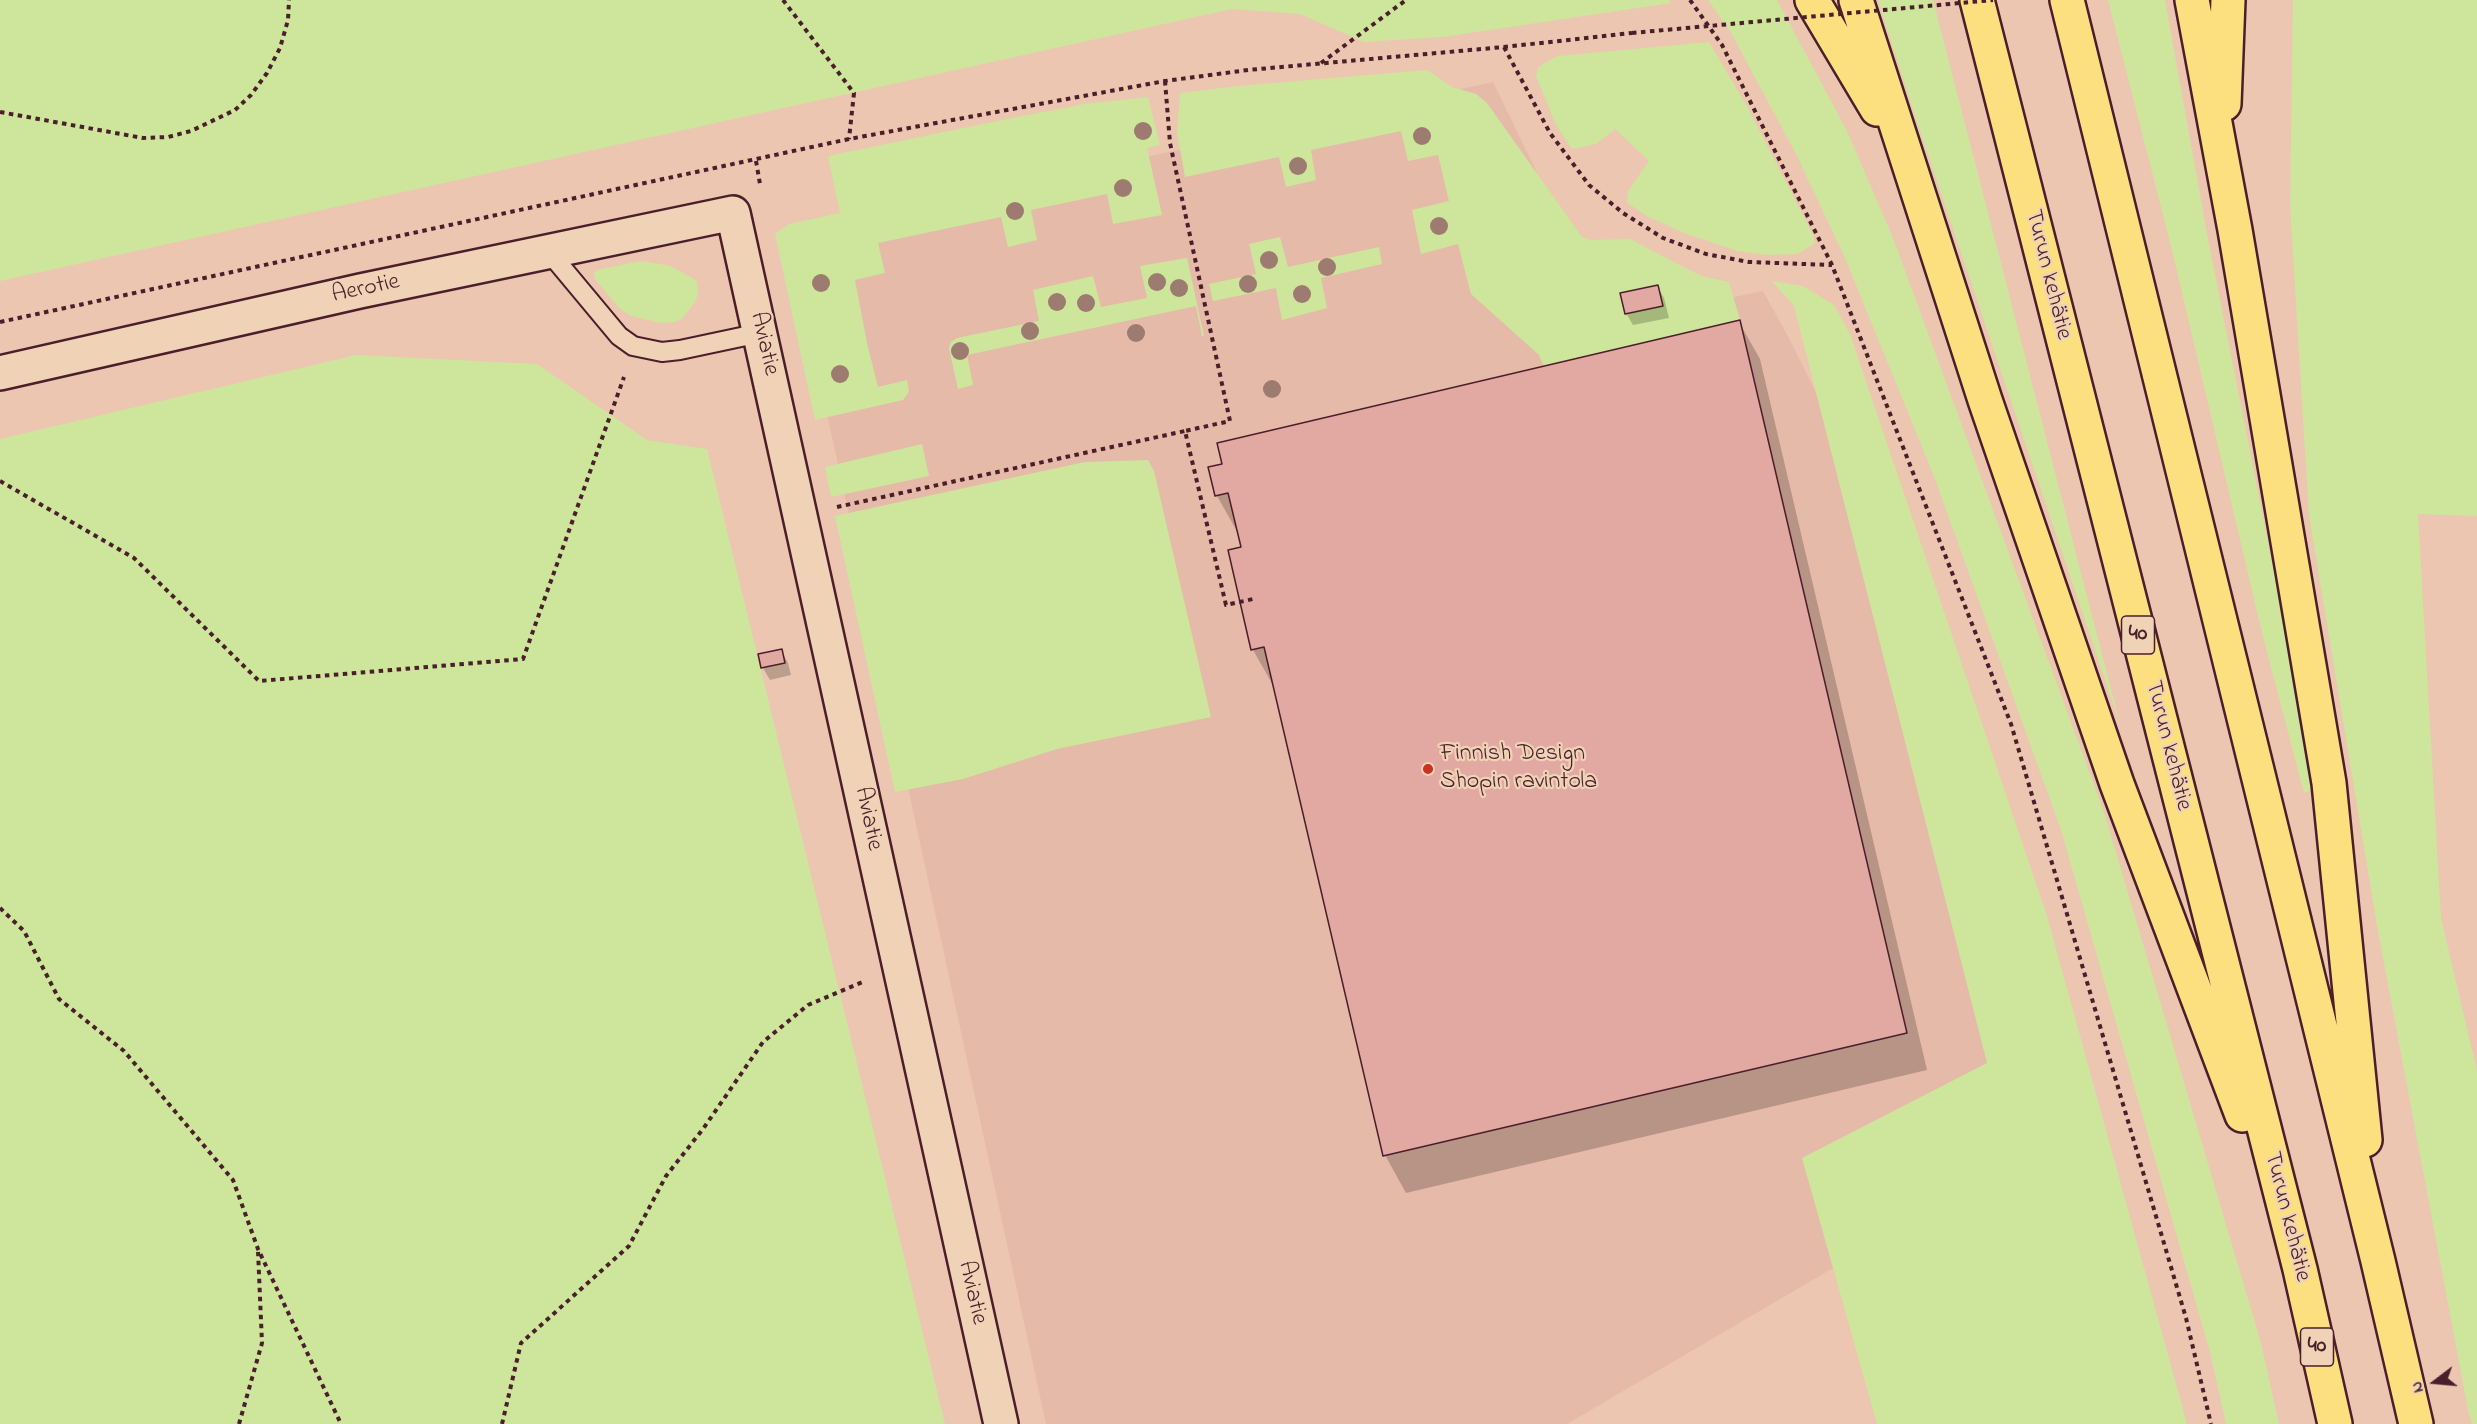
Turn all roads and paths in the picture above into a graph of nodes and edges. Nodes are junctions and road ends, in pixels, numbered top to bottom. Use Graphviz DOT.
graph roads {
  1 [pos="289,0"];
  2 [pos="783,0"];
  3 [pos="1406,0"];
  4 [pos="1690,0"];
  5 [pos="1812,0"];
  6 [pos="1856,0"];
  7 [pos="1977,0"];
  8 [pos="1993,0"];
  9 [pos="2067,0"];
  10 [pos="2192,0"];
  11 [pos="2228,0"];
  12 [pos="1504,47"];
  13 [pos="1320,63"];
  14 [pos="1165,81"];
  15 [pos="0,112"];
  16 [pos="849,139"];
  17 [pos="1907,159"];
  18 [pos="2222,162"];
  19 [pos="733,213"];
  20 [pos="549,252"];
  21 [pos="1832,265"];
  22 [pos="0,322"];
  23 [pos="760,333"];
  24 [pos="0,373"];
  25 [pos="624,377"];
  26 [pos="1185,431"];
  27 [pos="0,481"];
  28 [pos="828,508"];
  29 [pos="1253,599"];
  30 [pos="0,908"];
  31 [pos="899,967"];
  32 [pos="258,1249"];
  33 [pos="2378,1261"];
  34 [pos="2300,1269"];
  35 [pos="239,1424"];
  36 [pos="341,1424"];
  37 [pos="502,1424"];
  38 [pos="1001,1424"];
  39 [pos="2211,1424"];
  40 [pos="2335,1424"];
  41 [pos="2416,1424"];
  1 -- 15 [label="path"];
  2 -- 16 [label="path"];
  3 -- 13 [label="path"];
  4 -- 21 [label="path"];
  5 -- 17 [label="highway"];
  6 -- 17 [label="highway"];
  7 -- 34 [label="highway, Turun kehätie / 40"];
  8 -- 12 [label="path, bridge"];
  9 -- 33 [label="highway"];
  10 -- 18 [label="highway"];
  11 -- 18 [label="highway"];
  12 -- 13 [label="path"];
  12 -- 21 [label="path"];
  13 -- 14 [label="path"];
  14 -- 16 [label="path"];
  14 -- 26 [label="path"];
  16 -- 22 [label="path"];
  17 -- 34 [label="highway"];
  18 -- 33 [label="highway"];
  19 -- 20 [label="street, Aerotie"];
  19 -- 23 [label="street, Aviatie"];
  20 -- 23 [label="lane"];
  20 -- 24 [label="street, Aerotie"];
  21 -- 39 [label="path"];
  23 -- 31 [label="street, Aviatie"];
  25 -- 27 [label="path"];
  26 -- 28 [label="path"];
  26 -- 29 [label="path"];
  30 -- 32 [label="path"];
  31 -- 37 [label="path"];
  31 -- 38 [label="street, Aviatie"];
  32 -- 35 [label="path"];
  32 -- 36 [label="path"];
  33 -- 41 [label="highway"];
  34 -- 40 [label="highway, Turun kehätie / 40"];
}
